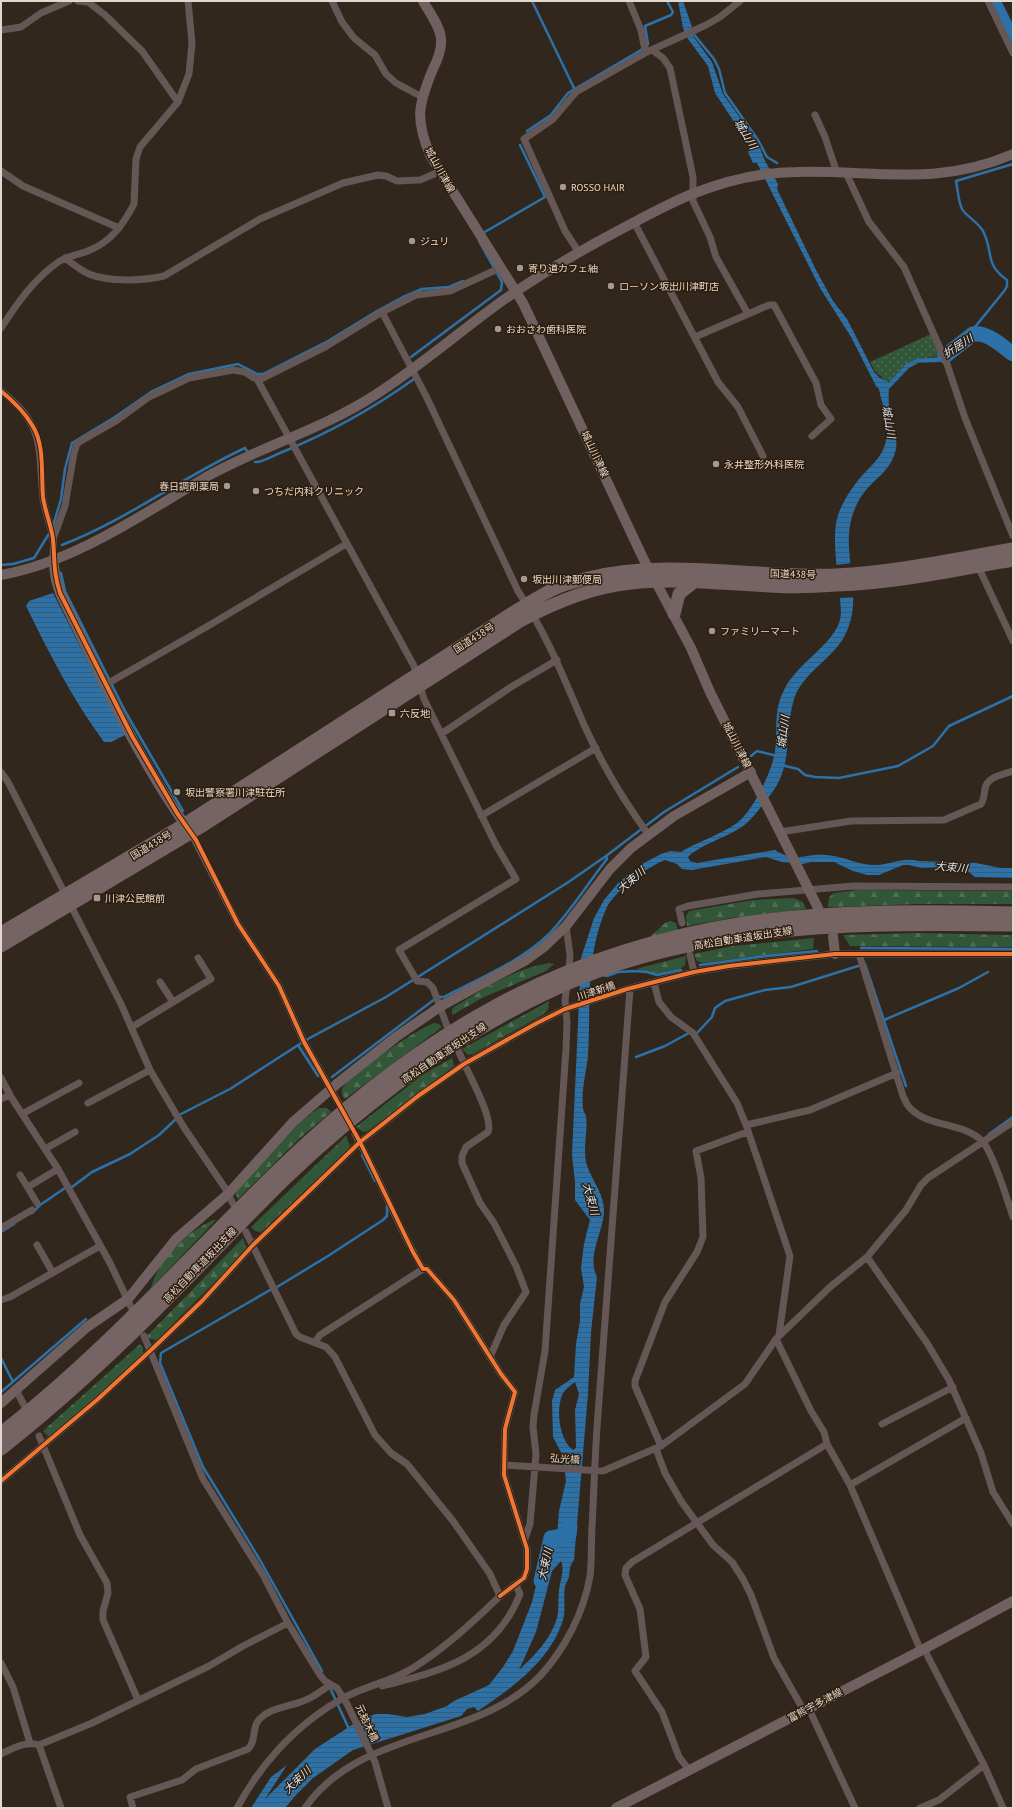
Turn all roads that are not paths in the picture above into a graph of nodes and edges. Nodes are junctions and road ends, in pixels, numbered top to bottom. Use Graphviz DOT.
graph roads {
  1 [pos="69,1"];
  2 [pos="78,1"];
  3 [pos="188,1"];
  4 [pos="332,1"];
  5 [pos="423,1"];
  6 [pos="629,1"];
  7 [pos="740,1"];
  8 [pos="988,1"];
  9 [pos="1,30"];
  10 [pos="647,49"];
  11 [pos="1013,53"];
  12 [pos="422,97"];
  13 [pos="178,102"];
  14 [pos="815,115"];
  15 [pos="1013,154"];
  16 [pos="1,171"];
  17 [pos="439,172"];
  18 [pos="842,173"];
  19 [pos="693,193"];
  20 [pos="634,222"];
  21 [pos="118,228"];
  22 [pos="578,251"];
  23 [pos="65,258"];
  24 [pos="497,270"];
  25 [pos="515,292"];
  26 [pos="382,312"];
  27 [pos="748,314"];
  28 [pos="1,328"];
  29 [pos="695,337"];
  30 [pos="412,368"];
  31 [pos="257,379"];
  32 [pos="1,391"];
  33 [pos="812,436"];
  34 [pos="293,444"];
  35 [pos="763,456"];
  36 [pos="52,533"];
  37 [pos="1013,536"];
  38 [pos="346,544"];
  39 [pos="1013,549"];
  40 [pos="53,559"];
  41 [pos="1013,560"];
  42 [pos="975,561"];
  43 [pos="649,569"];
  44 [pos="1,575"];
  45 [pos="837,580"];
  46 [pos="656,582"];
  47 [pos="694,582"];
  48 [pos="530,609"];
  49 [pos="674,614"];
  50 [pos="1013,641"];
  51 [pos="557,660"];
  52 [pos="418,680"];
  53 [pos="108,683"];
  54 [pos="441,734"];
  55 [pos="596,748"];
  56 [pos="1013,771"];
  57 [pos="1,772"];
  58 [pos="750,772"];
  59 [pos="481,816"];
  60 [pos="188,829"];
  61 [pos="645,829"];
  62 [pos="782,834"];
  63 [pos="808,887"];
  64 [pos="1013,887"];
  65 [pos="68,901"];
  66 [pos="818,908"];
  67 [pos="1013,913"];
  68 [pos="682,924"];
  69 [pos="566,926"];
  70 [pos="1013,926"];
  71 [pos="1,933"];
  72 [pos="833,936"];
  73 [pos="1,946"];
  74 [pos="651,949"];
  75 [pos="836,954"];
  76 [pos="859,954"];
  77 [pos="1013,954"];
  78 [pos="690,955"];
  79 [pos="198,958"];
  80 [pos="694,972"];
  81 [pos="160,982"];
  82 [pos="654,982"];
  83 [pos="629,989"];
  84 [pos="173,1002"];
  85 [pos="441,1006"];
  86 [pos="568,1008"];
  87 [pos="448,1026"];
  88 [pos="132,1027"];
  89 [pos="459,1052"];
  90 [pos="464,1064"];
  91 [pos="150,1070"];
  92 [pos="897,1073"];
  93 [pos="1,1078"];
  94 [pos="79,1083"];
  95 [pos="330,1090"];
  96 [pos="10,1095"];
  97 [pos="1,1099"];
  98 [pos="88,1103"];
  99 [pos="338,1104"];
  100 [pos="22,1114"];
  101 [pos="1013,1122"];
  102 [pos="746,1128"];
  103 [pos="75,1132"];
  104 [pos="355,1134"];
  105 [pos="360,1142"];
  106 [pos="984,1143"];
  107 [pos="45,1149"];
  108 [pos="58,1169"];
  109 [pos="20,1175"];
  110 [pos="28,1187"];
  111 [pos="228,1194"];
  112 [pos="37,1202"];
  113 [pos="232,1204"];
  114 [pos="32,1210"];
  115 [pos="1013,1217"];
  116 [pos="1,1228"];
  117 [pos="246,1232"];
  118 [pos="38,1245"];
  119 [pos="253,1245"];
  120 [pos="100,1246"];
  121 [pos="867,1257"];
  122 [pos="423,1269"];
  123 [pos="53,1273"];
  124 [pos="1,1300"];
  125 [pos="129,1303"];
  126 [pos="144,1336"];
  127 [pos="777,1337"];
  128 [pos="315,1342"];
  129 [pos="150,1351"];
  130 [pos="490,1357"];
  131 [pos="953,1388"];
  132 [pos="16,1390"];
  133 [pos="1,1403"];
  134 [pos="24,1405"];
  135 [pos="966,1418"];
  136 [pos="882,1424"];
  137 [pos="1,1433"];
  138 [pos="40,1436"];
  139 [pos="827,1444"];
  140 [pos="44,1447"];
  141 [pos="659,1448"];
  142 [pos="1,1449"];
  143 [pos="505,1464"];
  144 [pos="535,1467"];
  145 [pos="593,1471"];
  146 [pos="1,1481"];
  147 [pos="850,1485"];
  148 [pos="696,1521"];
  149 [pos="1013,1524"];
  150 [pos="525,1539"];
  151 [pos="516,1585"];
  152 [pos="500,1596"];
  153 [pos="1013,1600"];
  154 [pos="288,1623"];
  155 [pos="922,1650"];
  156 [pos="1,1664"];
  157 [pos="330,1685"];
  158 [pos="374,1686"];
  159 [pos="138,1700"];
  160 [pos="341,1702"];
  161 [pos="806,1710"];
  162 [pos="30,1743"];
  163 [pos="39,1745"];
  164 [pos="370,1753"];
  165 [pos="1,1754"];
  166 [pos="984,1765"];
  167 [pos="690,1771"];
  168 [pos="61,1808"];
  169 [pos="133,1808"];
  170 [pos="237,1808"];
  171 [pos="305,1808"];
  172 [pos="388,1808"];
  173 [pos="616,1808"];
  174 [pos="855,1808"];
  175 [pos="920,1808"];
  176 [pos="1003,1808"];
  1 -- 9 [label="street"];
  2 -- 13 [label="street"];
  3 -- 13 [label="street"];
  4 -- 12 [label="street"];
  5 -- 12 [label="street, 城山川津線"];
  6 -- 10 [label="street"];
  7 -- 10 [label="street"];
  8 -- 11 [label="street"];
  10 -- 19 [label="street"];
  10 -- 22 [label="street"];
  12 -- 17 [label="street, 城山川津線"];
  13 -- 21 [label="street"];
  14 -- 18 [label="street"];
  15 -- 18 [label="street"];
  16 -- 21 [label="street"];
  17 -- 23 [label="street"];
  17 -- 24 [label="street, 城山川津線"];
  18 -- 19 [label="street"];
  18 -- 37 [label="street"];
  19 -- 20 [label="street"];
  19 -- 27 [label="street"];
  20 -- 22 [label="street"];
  20 -- 29 [label="street"];
  21 -- 23 [label="street"];
  22 -- 25 [label="street"];
  23 -- 28 [label="street"];
  24 -- 25 [label="street, 城山川津線"];
  24 -- 26 [label="street"];
  25 -- 30 [label="street"];
  25 -- 43 [label="street, 城山川津線"];
  26 -- 30 [label="street"];
  26 -- 31 [label="street"];
  27 -- 29 [label="street"];
  27 -- 33 [label="street"];
  29 -- 35 [label="street"];
  30 -- 34 [label="street"];
  30 -- 48 [label="street"];
  31 -- 34 [label="street"];
  31 -- 36 [label="street"];
  32 -- 36 [label="street"];
  34 -- 38 [label="street"];
  34 -- 40 [label="street"];
  36 -- 40 [label="street"];
  38 -- 52 [label="street"];
  38 -- 53 [label="street"];
  39 -- 42 [label="highway, 国道438号"];
  40 -- 44 [label="street"];
  40 -- 53 [label="street"];
  41 -- 42 [label="highway, 国道438号"];
  42 -- 45 [label="highway, 国道438号"];
  42 -- 50 [label="street"];
  43 -- 45 [label="highway, 国道438号"];
  43 -- 46 [label="street, 城山川津線"];
  43 -- 48 [label="highway, 国道438号"];
  45 -- 47 [label="highway, 国道438号"];
  46 -- 47 [label="highway, 国道438号"];
  46 -- 48 [label="highway, 国道438号"];
  46 -- 49 [label="street, 城山川津線"];
  47 -- 49 [label="highway"];
  48 -- 51 [label="street"];
  48 -- 52 [label="highway, 国道438号"];
  49 -- 58 [label="street, 城山川津線"];
  51 -- 54 [label="street"];
  51 -- 55 [label="street"];
  52 -- 54 [label="street"];
  52 -- 60 [label="highway, 国道438号"];
  53 -- 60 [label="street"];
  54 -- 59 [label="street"];
  55 -- 59 [label="street"];
  55 -- 61 [label="street"];
  56 -- 62 [label="street"];
  57 -- 65 [label="street"];
  58 -- 61 [label="street"];
  58 -- 62 [label="street, 城山川津線"];
  59 -- 85 [label="street"];
  60 -- 65 [label="highway, 国道438号"];
  60 -- 95 [label="street"];
  61 -- 69 [label="street"];
  62 -- 63 [label="street, 城山川津線"];
  63 -- 64 [label="street"];
  63 -- 66 [label="street, 城山川津線"];
  63 -- 68 [label="street"];
  65 -- 71 [label="highway, 国道438号"];
  65 -- 73 [label="highway, 国道438号"];
  65 -- 88 [label="street"];
  67 -- 74 [label="highway, 高松自動車道坂出支線"];
  69 -- 85 [label="street"];
  69 -- 86 [label="street"];
  70 -- 74 [label="highway, 高松自動車道坂出支線"];
  72 -- 75 [label="street"];
  74 -- 137 [label="highway, 高松自動車道坂出支線"];
  74 -- 142 [label="highway, 高松自動車道坂出支線"];
  75 -- 76 [label="street, 川津新橋"];
  75 -- 80 [label="street, 川津新橋"];
  76 -- 77 [label="street, 川津新橋"];
  76 -- 92 [label="street"];
  78 -- 80 [label="street"];
  79 -- 84 [label="street"];
  80 -- 82 [label="street, 川津新橋"];
  81 -- 84 [label="street"];
  82 -- 83 [label="street, 川津新橋"];
  82 -- 102 [label="street"];
  83 -- 86 [label="street, 川津新橋"];
  83 -- 145 [label="street"];
  84 -- 88 [label="street"];
  85 -- 87 [label="street"];
  85 -- 95 [label="street"];
  86 -- 90 [label="street, 川津新橋"];
  86 -- 144 [label="street"];
  88 -- 91 [label="street"];
  89 -- 90 [label="street"];
  90 -- 105 [label="street, 川津新橋"];
  90 -- 130 [label="street"];
  91 -- 98 [label="street"];
  91 -- 111 [label="street"];
  92 -- 102 [label="street"];
  92 -- 106 [label="street"];
  93 -- 96 [label="street"];
  94 -- 100 [label="street"];
  95 -- 99 [label="street"];
  95 -- 111 [label="street"];
  96 -- 97 [label="street"];
  96 -- 100 [label="street"];
  100 -- 107 [label="street"];
  101 -- 106 [label="street"];
  102 -- 127 [label="street"];
  102 -- 141 [label="street"];
  103 -- 107 [label="street"];
  104 -- 105 [label="street"];
  105 -- 119 [label="street, 川津新橋"];
  105 -- 122 [label="street"];
  106 -- 115 [label="street"];
  106 -- 121 [label="street"];
  107 -- 108 [label="street"];
  108 -- 110 [label="street"];
  108 -- 120 [label="street"];
  109 -- 110 [label="street"];
  110 -- 112 [label="street"];
  111 -- 113 [label="street"];
  111 -- 125 [label="street"];
  114 -- 116 [label="street"];
  117 -- 119 [label="street"];
  118 -- 123 [label="street"];
  119 -- 128 [label="street"];
  119 -- 129 [label="street, 川津新橋"];
  120 -- 123 [label="street"];
  120 -- 125 [label="street"];
  121 -- 127 [label="street"];
  121 -- 131 [label="street"];
  122 -- 128 [label="street"];
  122 -- 130 [label="street"];
  123 -- 124 [label="street"];
  125 -- 132 [label="street"];
  126 -- 129 [label="street"];
  127 -- 139 [label="street"];
  127 -- 141 [label="street, 弘光橋"];
  128 -- 152 [label="street"];
  129 -- 140 [label="street, 川津新橋"];
  129 -- 154 [label="street"];
  130 -- 143 [label="street"];
  131 -- 135 [label="street"];
  131 -- 136 [label="street"];
  132 -- 133 [label="street"];
  132 -- 134 [label="street"];
  135 -- 147 [label="street"];
  135 -- 149 [label="street"];
  138 -- 140 [label="street"];
  139 -- 147 [label="street"];
  139 -- 148 [label="street"];
  140 -- 146 [label="street, 川津新橋"];
  140 -- 159 [label="street"];
  141 -- 145 [label="street, 弘光橋"];
  141 -- 148 [label="street"];
  143 -- 144 [label="street, 弘光橋"];
  143 -- 150 [label="street"];
  144 -- 145 [label="street, 弘光橋"];
  144 -- 150 [label="street"];
  145 -- 164 [label="street"];
  147 -- 155 [label="street"];
  148 -- 161 [label="street"];
  148 -- 167 [label="street"];
  150 -- 151 [label="street"];
  151 -- 152 [label="street"];
  151 -- 158 [label="street"];
  152 -- 158 [label="street"];
  153 -- 155 [label="street, 富熊宇多津線"];
  154 -- 157 [label="street"];
  154 -- 159 [label="street"];
  155 -- 161 [label="street, 富熊宇多津線"];
  155 -- 166 [label="street"];
  156 -- 162 [label="street"];
  157 -- 160 [label="street"];
  157 -- 169 [label="street"];
  158 -- 160 [label="street"];
  159 -- 163 [label="street"];
  160 -- 164 [label="street, 元結木橋"];
  160 -- 170 [label="street"];
  161 -- 167 [label="street, 富熊宇多津線"];
  161 -- 174 [label="street"];
  162 -- 163 [label="street"];
  162 -- 165 [label="street"];
  163 -- 168 [label="street"];
  164 -- 171 [label="street"];
  164 -- 172 [label="street, 元結木橋"];
  166 -- 175 [label="street"];
  166 -- 176 [label="street"];
  167 -- 173 [label="street, 富熊宇多津線"];
}
